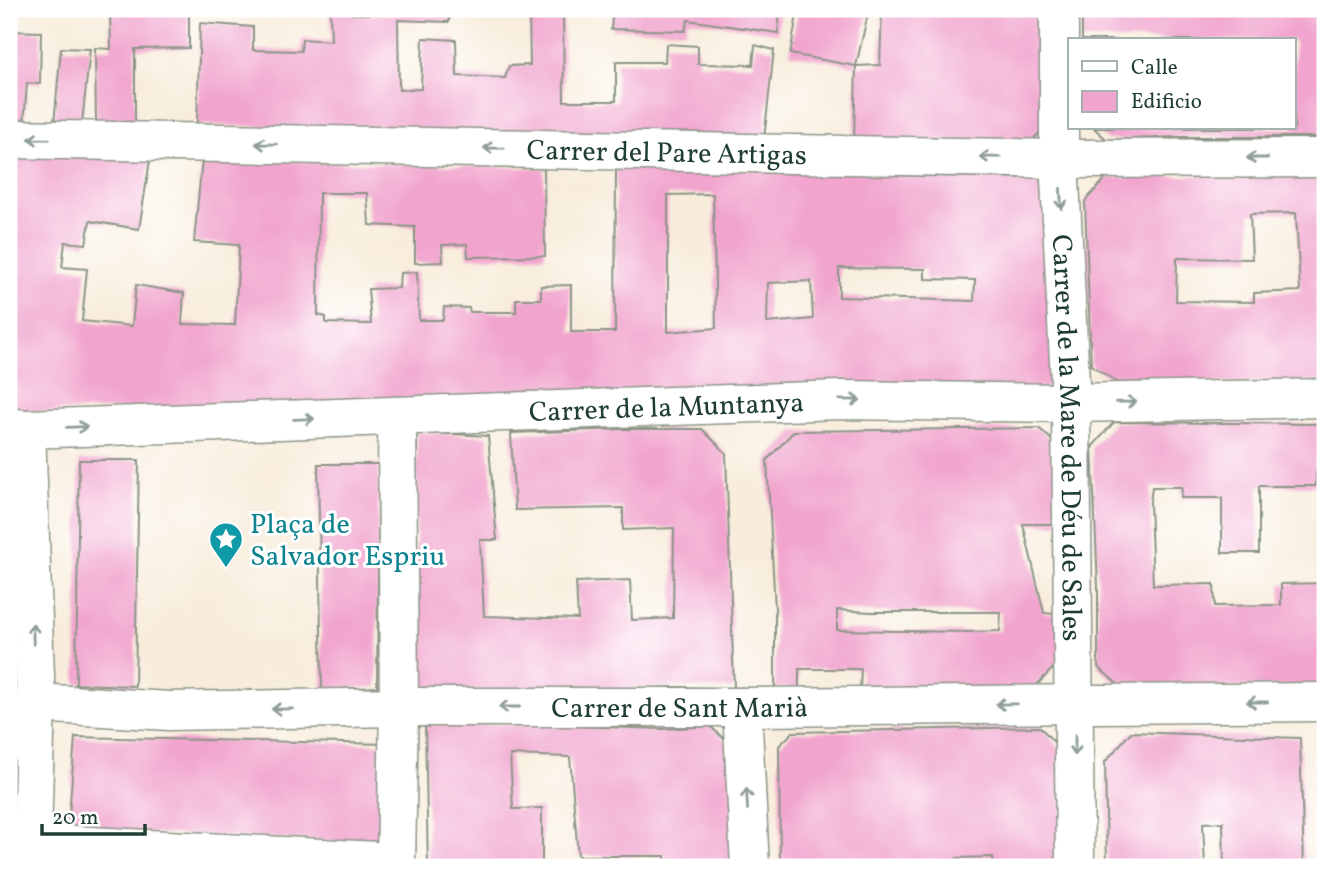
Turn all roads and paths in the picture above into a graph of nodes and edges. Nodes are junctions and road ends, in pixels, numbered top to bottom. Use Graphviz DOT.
graph roads {
  1 [pos="1059,9"];
  2 [pos="9,139"];
  3 [pos="1325,158"];
  4 [pos="1059,159"];
  5 [pos="1325,398"];
  6 [pos="1071,403"];
  7 [pos="397,416"];
  8 [pos="18,428"];
  9 [pos="1325,702"];
  10 [pos="36,703"];
  11 [pos="1075,704"];
  12 [pos="399,707"];
  13 [pos="741,708"];
  14 [pos="24,859"];
  15 [pos="396,865"];
  16 [pos="750,867"];
  17 [pos="1075,867"];
  1 -- 4 [label="street, Carrer de la Mare de Déu de Sales"];
  4 -- 2 [label="street, Carrer del Pare Artigas, one-way"];
  3 -- 4 [label="street, Carrer del Pare Artigas, one-way"];
  4 -- 6 [label="street, Carrer de la Mare de Déu de Sales, one-way"];
  6 -- 5 [label="street, Carrer de la Muntanya, one-way"];
  7 -- 6 [label="street, Carrer de la Muntanya, one-way"];
  6 -- 11 [label="street, Carrer de la Mare de Déu de Sales"];
  8 -- 7 [label="street, Carrer de la Muntanya, one-way"];
  7 -- 12 [label="street"];
  10 -- 8 [label="street, one-way"];
  9 -- 11 [label="street, Carrer de Sant Marià, one-way"];
  12 -- 10 [label="street, Carrer de Sant Marià, one-way"];
  10 -- 14 [label="street"];
  11 -- 13 [label="street, Carrer de Sant Marià, one-way"];
  11 -- 17 [label="street, Carrer de la Mare de Déu de Sales, one-way"];
  13 -- 12 [label="street, Carrer de Sant Marià, one-way"];
  12 -- 15 [label="street"];
  16 -- 13 [label="street, one-way"];
  14 -- 15 [label="street"];
}
